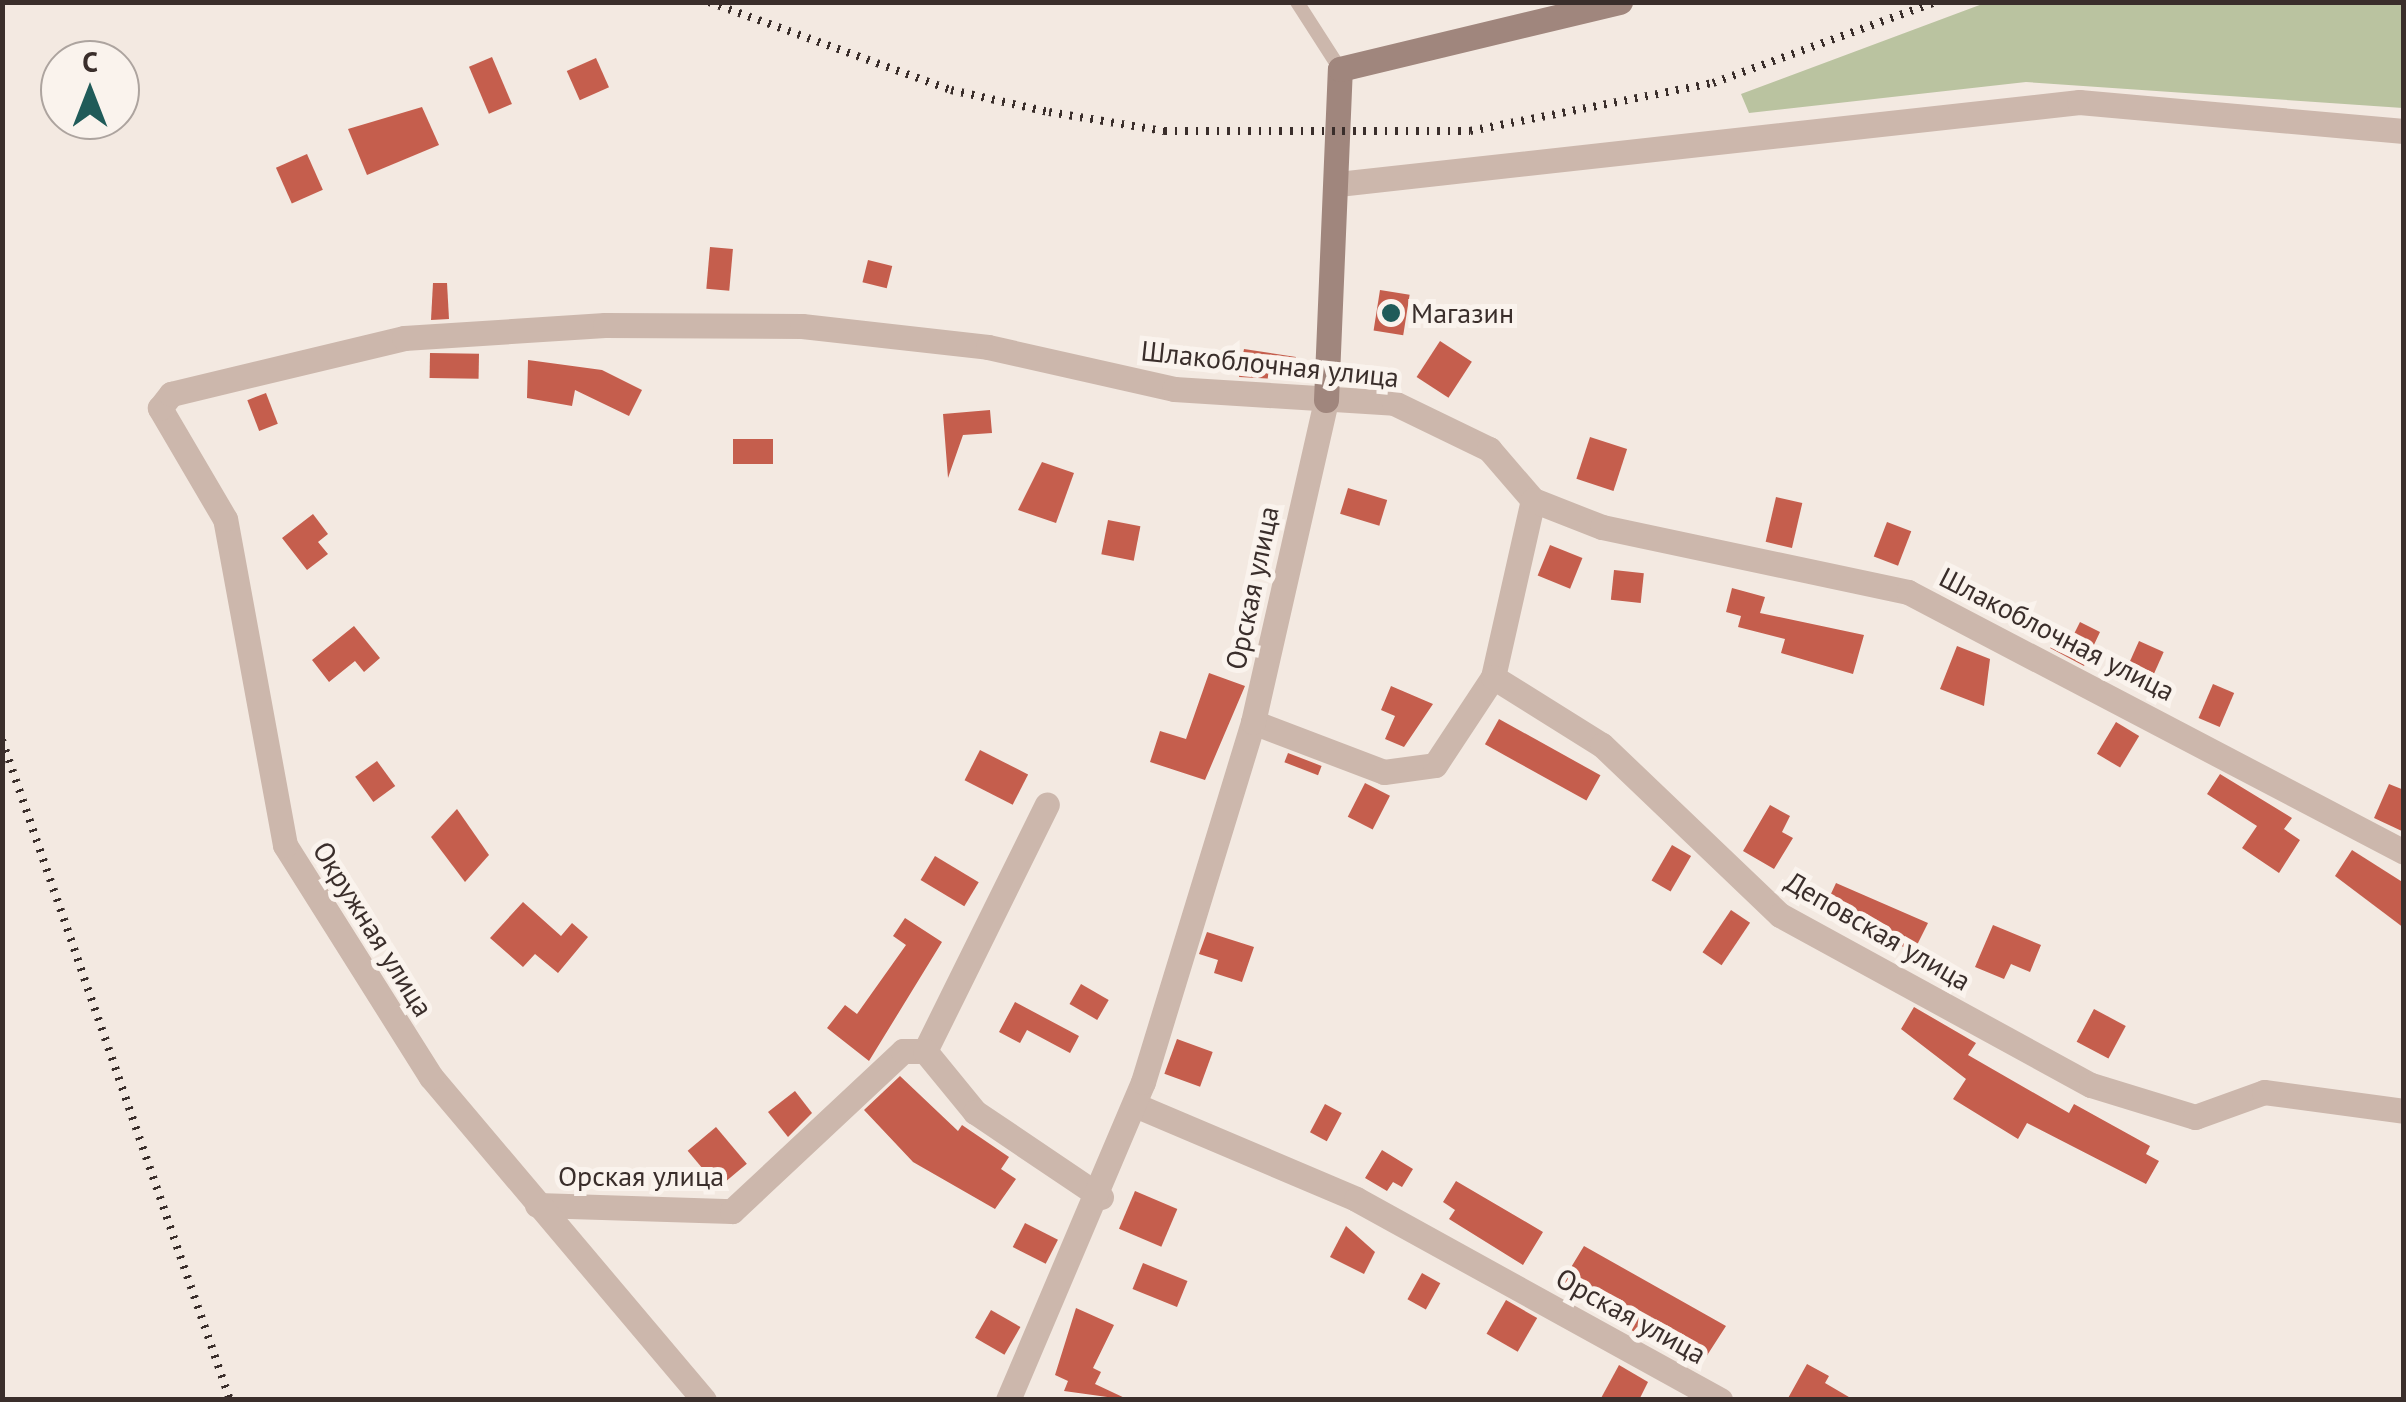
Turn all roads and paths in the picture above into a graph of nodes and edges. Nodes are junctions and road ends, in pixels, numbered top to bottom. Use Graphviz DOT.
graph roads {
  1 [pos="1298,2"];
  2 [pos="1620,2"];
  3 [pos="1340,70"];
  4 [pos="2404,130"];
  5 [pos="1338,184"];
  6 [pos="1326,400"];
  7 [pos="160,408"];
  8 [pos="1533,500"];
  9 [pos="1493,677"];
  10 [pos="1253,722"];
  11 [pos="1047,804"];
  12 [pos="2404,852"];
  13 [pos="925,1051"];
  14 [pos="1135,1105"];
  15 [pos="2404,1111"];
  16 [pos="1101,1196"];
  17 [pos="536,1206"];
  18 [pos="704,1400"];
  19 [pos="1008,1400"];
  20 [pos="1720,1400"];
  1 -- 3 [label="lane"];
  2 -- 3 [label="street"];
  3 -- 5 [label="street, Орская улица"];
  4 -- 5 [label="street"];
  5 -- 6 [label="street, Орская улица"];
  6 -- 7 [label="street, Шлакоблочная улица"];
  6 -- 8 [label="street, Шлакоблочная улица"];
  6 -- 10 [label="street, Орская улица"];
  7 -- 17 [label="street, Окружная улица"];
  8 -- 9 [label="street"];
  8 -- 12 [label="street, Шлакоблочная улица"];
  9 -- 10 [label="street"];
  9 -- 15 [label="street, Деповская улица"];
  10 -- 14 [label="street, Орская улица"];
  11 -- 13 [label="street"];
  13 -- 16 [label="street"];
  13 -- 17 [label="street, Орская улица"];
  14 -- 16 [label="street, Орская улица"];
  14 -- 20 [label="street, Орская улица"];
  16 -- 19 [label="street, Орская улица"];
  17 -- 18 [label="street, Окружная улица"];
}
